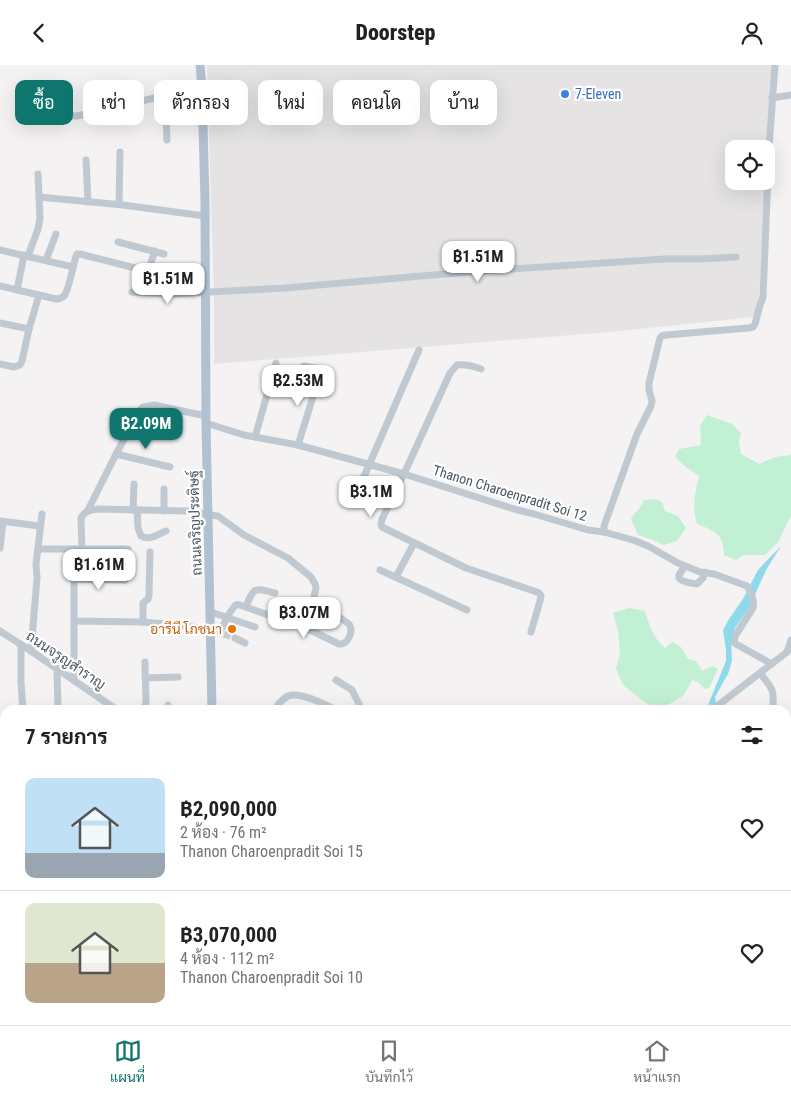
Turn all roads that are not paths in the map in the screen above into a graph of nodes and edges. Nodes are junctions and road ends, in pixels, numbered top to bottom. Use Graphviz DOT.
graph roads {
  1 [pos="200,65"];
  2 [pos="775,65"];
  3 [pos="201,80"];
  4 [pos="791,95"];
  5 [pos="154,98"];
  6 [pos="772,98"];
  7 [pos="73,116"];
  8 [pos="166,125"];
  9 [pos="203,125"];
  10 [pos="167,140"];
  11 [pos="120,152"];
  12 [pos="86,160"];
  13 [pos="38,174"];
  14 [pos="39,197"];
  15 [pos="88,202"];
  16 [pos="119,204"];
  17 [pos="205,217"];
  18 [pos="56,235"];
  19 [pos="118,242"];
  20 [pos="0,250"];
  21 [pos="155,251"];
  22 [pos="164,253"];
  23 [pos="26,256"];
  24 [pos="736,257"];
  25 [pos="46,260"];
  26 [pos="72,267"];
  27 [pos="148,271"];
  28 [pos="205,275"];
  29 [pos="0,286"];
  30 [pos="17,290"];
  31 [pos="132,292"];
  32 [pos="205,292"];
  33 [pos="39,295"];
  34 [pos="0,323"];
  35 [pos="29,329"];
  36 [pos="419,351"];
  37 [pos="276,363"];
  38 [pos="0,364"];
  39 [pos="304,366"];
  40 [pos="481,369"];
  41 [pos="206,419"];
  42 [pos="255,437"];
  43 [pos="298,445"];
  44 [pos="116,454"];
  45 [pos="370,465"];
  46 [pos="170,467"];
  47 [pos="404,474"];
  48 [pos="134,484"];
  49 [pos="164,489"];
  50 [pos="356,495"];
  51 [pos="88,510"];
  52 [pos="135,510"];
  53 [pos="164,511"];
  54 [pos="42,514"];
  55 [pos="208,514"];
  56 [pos="1,522"];
  57 [pos="40,526"];
  58 [pos="166,531"];
  59 [pos="604,532"];
  60 [pos="414,543"];
  61 [pos="0,548"];
  62 [pos="38,549"];
  63 [pos="74,549"];
  64 [pos="82,549"];
  65 [pos="128,549"];
  66 [pos="150,552"];
  67 [pos="685,566"];
  68 [pos="380,570"];
  69 [pos="705,572"];
  70 [pos="396,577"];
  71 [pos="74,579"];
  72 [pos="126,580"];
  73 [pos="275,593"];
  74 [pos="246,607"];
  75 [pos="466,611"];
  76 [pos="211,612"];
  77 [pos="228,618"];
  78 [pos="74,621"];
  79 [pos="143,622"];
  80 [pos="255,627"];
  81 [pos="211,629"];
  82 [pos="0,631"];
  83 [pos="531,632"];
  84 [pos="234,638"];
  85 [pos="791,640"];
  86 [pos="245,643"];
  87 [pos="21,645"];
  88 [pos="31,651"];
  89 [pos="789,653"];
  90 [pos="145,662"];
  91 [pos="772,664"];
  92 [pos="58,669"];
  93 [pos="760,673"];
  94 [pos="145,677"];
  95 [pos="178,677"];
  96 [pos="74,680"];
  97 [pos="336,680"];
  98 [pos="23,705"];
  99 [pos="58,705"];
  100 [pos="110,705"];
  101 [pos="145,705"];
  102 [pos="212,705"];
  103 [pos="278,705"];
  104 [pos="325,705"];
  105 [pos="360,705"];
  106 [pos="718,705"];
  107 [pos="773,705"];
  1 -- 3 [label="main road, ถนนเจริญประดิษฐ์"];
  2 -- 6 [label="street"];
  4 -- 6 [label="street"];
  5 -- 7 [label="street"];
  6 -- 59 [label="street"];
  8 -- 10 [label="street"];
  9 -- 17 [label="main road, ถนนเจริญประดิษฐ์"];
  11 -- 16 [label="street"];
  12 -- 15 [label="street"];
  13 -- 14 [label="street"];
  14 -- 15 [label="street"];
  14 -- 23 [label="street"];
  15 -- 16 [label="street"];
  16 -- 17 [label="street"];
  17 -- 28 [label="main road, ถนนเจริญประดิษฐ์"];
  18 -- 25 [label="street"];
  19 -- 21 [label="street"];
  20 -- 23 [label="street"];
  21 -- 22 [label="street"];
  21 -- 27 [label="street"];
  23 -- 25 [label="street"];
  23 -- 30 [label="street"];
  24 -- 32 [label="street"];
  25 -- 26 [label="street"];
  26 -- 27 [label="street"];
  26 -- 33 [label="street"];
  27 -- 28 [label="street"];
  28 -- 32 [label="main road, ถนนเจริญประดิษฐ์"];
  29 -- 30 [label="street"];
  30 -- 33 [label="street"];
  31 -- 32 [label="street"];
  32 -- 41 [label="main road, ถนนเจริญประดิษฐ์"];
  33 -- 35 [label="street"];
  34 -- 35 [label="street"];
  35 -- 38 [label="street"];
  36 -- 45 [label="street"];
  37 -- 42 [label="street"];
  39 -- 43 [label="street"];
  40 -- 47 [label="street"];
  41 -- 42 [label="street, Thanon Charoenpradit Soi 12"];
  41 -- 44 [label="street, Thanon Charoenpradit Soi 12"];
  41 -- 55 [label="main road, ถนนเจริญประดิษฐ์"];
  42 -- 43 [label="street, Thanon Charoenpradit Soi 12"];
  43 -- 45 [label="street, Thanon Charoenpradit Soi 12"];
  44 -- 46 [label="street"];
  44 -- 51 [label="street"];
  45 -- 47 [label="street, Thanon Charoenpradit Soi 12"];
  45 -- 50 [label="street"];
  47 -- 59 [label="street, Thanon Charoenpradit Soi 12"];
  47 -- 60 [label="street"];
  48 -- 52 [label="street"];
  49 -- 53 [label="street"];
  51 -- 52 [label="street"];
  51 -- 64 [label="street"];
  52 -- 53 [label="street"];
  52 -- 58 [label="street"];
  53 -- 55 [label="street"];
  54 -- 57 [label="street"];
  55 -- 74 [label="street"];
  55 -- 76 [label="main road, ถนนเจริญประดิษฐ์"];
  56 -- 57 [label="street"];
  56 -- 61 [label="street"];
  57 -- 62 [label="street"];
  59 -- 67 [label="street, Thanon Charoenpradit Soi 12"];
  60 -- 70 [label="street"];
  60 -- 83 [label="street"];
  62 -- 63 [label="street"];
  62 -- 88 [label="street"];
  63 -- 64 [label="street"];
  63 -- 71 [label="street"];
  64 -- 65 [label="street"];
  66 -- 79 [label="street"];
  67 -- 69 [label="street, Thanon Charoenpradit Soi 12"];
  67 -- 69 [label="street"];
  68 -- 70 [label="street"];
  69 -- 91 [label="street, Thanon Charoenpradit Soi 12"];
  70 -- 75 [label="street"];
  71 -- 72 [label="street"];
  71 -- 78 [label="street"];
  73 -- 74 [label="street"];
  74 -- 77 [label="street"];
  76 -- 77 [label="street"];
  76 -- 81 [label="main road, ถนนเจริญประดิษฐ์"];
  77 -- 80 [label="street"];
  77 -- 81 [label="street"];
  78 -- 79 [label="street"];
  78 -- 96 [label="street"];
  79 -- 81 [label="street"];
  81 -- 102 [label="main road, ถนนเจริญประดิษฐ์"];
  82 -- 87 [label="street, ถนนจรูญสำราญ"];
  84 -- 86 [label="street"];
  85 -- 89 [label="street"];
  87 -- 88 [label="street, ถนนจรูญสำราญ"];
  87 -- 98 [label="street"];
  88 -- 92 [label="street, ถนนจรูญสำราญ"];
  89 -- 91 [label="street"];
  90 -- 94 [label="street"];
  91 -- 93 [label="street"];
  92 -- 96 [label="street, ถนนจรูญสำราญ"];
  92 -- 99 [label="street"];
  93 -- 106 [label="street"];
  93 -- 107 [label="street"];
  94 -- 95 [label="street"];
  94 -- 101 [label="street"];
  96 -- 100 [label="street, ถนนจรูญสำราญ"];
  97 -- 105 [label="street"];
  103 -- 104 [label="street"];
}
